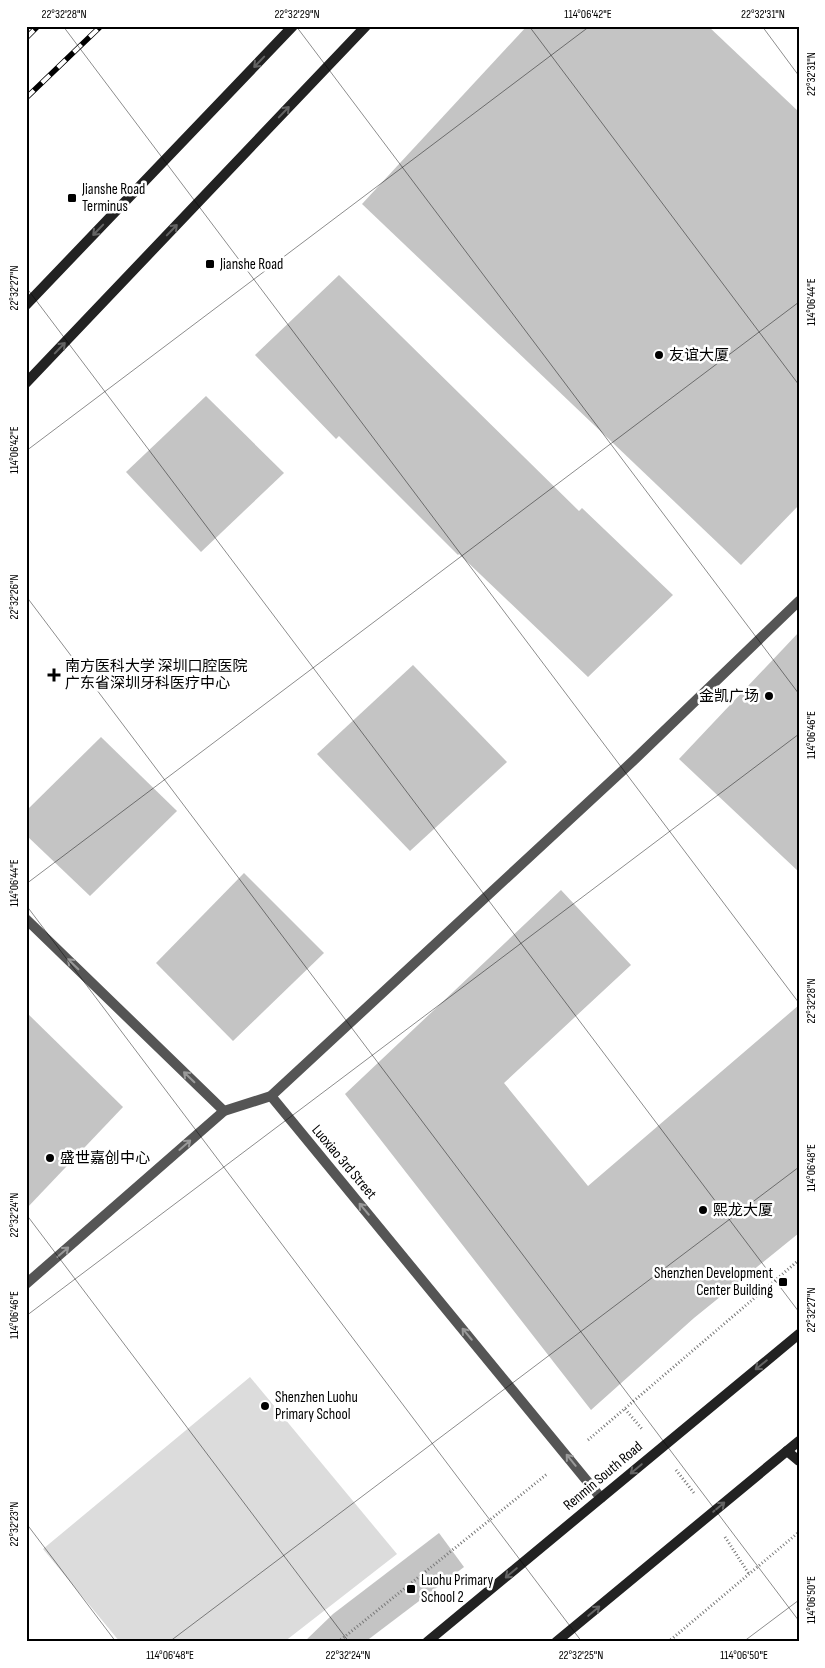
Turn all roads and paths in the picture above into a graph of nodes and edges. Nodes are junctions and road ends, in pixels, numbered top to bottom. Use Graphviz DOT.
graph roads {
  1 [pos="293,26"];
  2 [pos="366,26"];
  3 [pos="26,305"];
  4 [pos="26,383"];
  5 [pos="799,601"];
  6 [pos="26,919"];
  7 [pos="271,1096"];
  8 [pos="224,1111"];
  9 [pos="26,1284"];
  10 [pos="799,1334"];
  11 [pos="625,1409"];
  12 [pos="799,1441"];
  13 [pos="660,1449"];
  14 [pos="787,1451"];
  15 [pos="799,1461"];
  16 [pos="601,1498"];
  17 [pos="711,1513"];
  18 [pos="799,1532"];
  19 [pos="749,1574"];
  20 [pos="427,1642"];
  21 [pos="556,1642"];
  22 [pos="668,1642"];
  1 -- 3 [label="main road, one-way"];
  4 -- 2 [label="main road, one-way"];
  5 -- 7 [label="street"];
  8 -- 6 [label="street, one-way"];
  7 -- 8 [label="street"];
  16 -- 7 [label="street, Luoxiao 3rd Street, one-way"];
  9 -- 8 [label="street, one-way"];
  10 -- 13 [label="main road, Renmin South Road, one-way"];
  11 -- 13 [label="path"];
  12 -- 14 [label="main road"];
  13 -- 16 [label="main road, Renmin South Road, one-way"];
  13 -- 17 [label="path"];
  14 -- 15 [label="main road"];
  17 -- 14 [label="main road, one-way"];
  16 -- 20 [label="main road, Renmin South Road, one-way"];
  17 -- 19 [label="path"];
  21 -- 17 [label="main road, one-way"];
  18 -- 19 [label="path"];
  19 -- 22 [label="path"];
}
